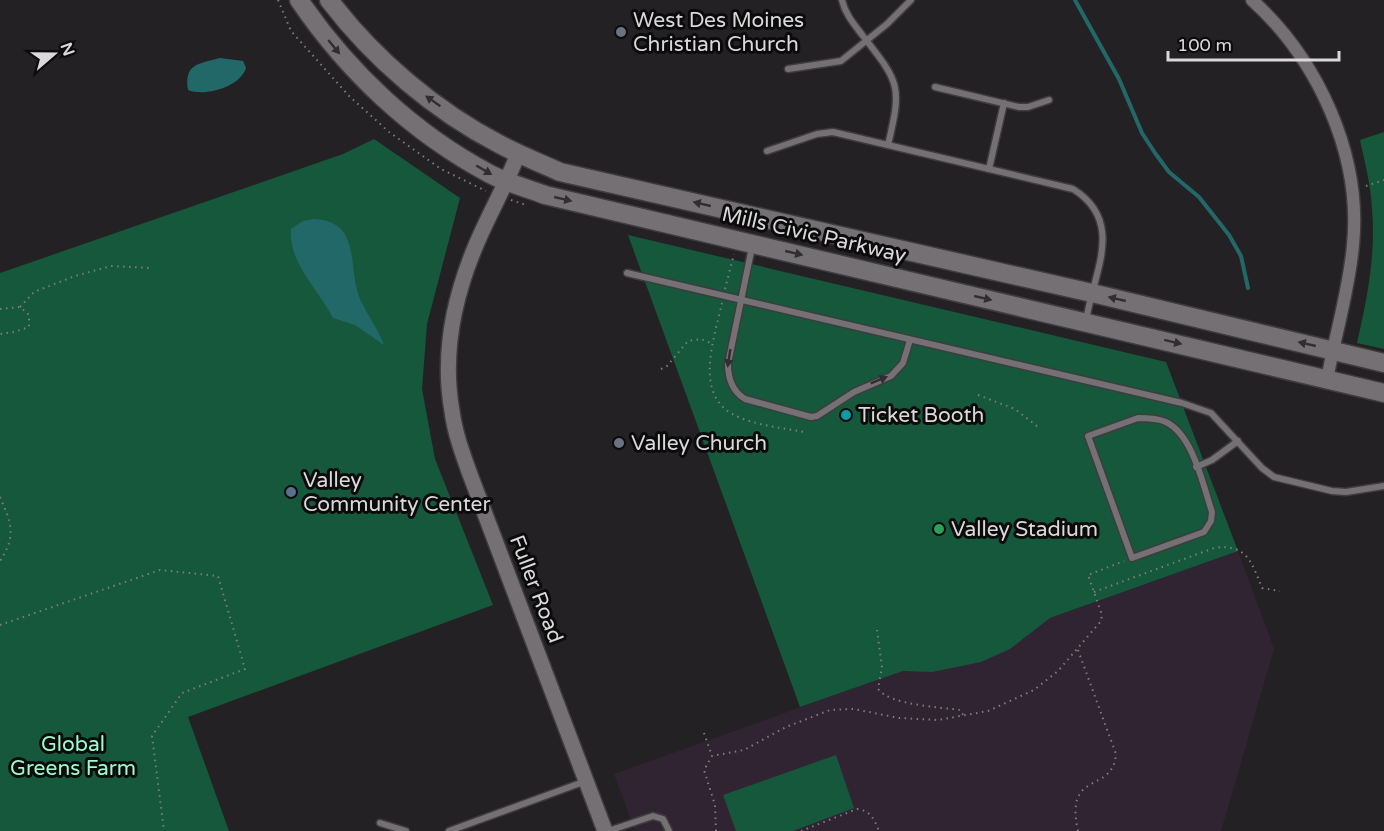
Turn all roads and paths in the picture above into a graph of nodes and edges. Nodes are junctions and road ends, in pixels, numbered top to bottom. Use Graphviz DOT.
graph roads {
  1 [pos="299,0"];
  2 [pos="329,0"];
  3 [pos="842,0"];
  4 [pos="911,0"];
  5 [pos="1252,0"];
  6 [pos="867,41"];
  7 [pos="788,69"];
  8 [pos="935,87"];
  9 [pos="1049,100"];
  10 [pos="1004,103"];
  11 [pos="888,145"];
  12 [pos="767,150"];
  13 [pos="518,153"];
  14 [pos="989,169"];
  15 [pos="1384,180"];
  16 [pos="507,181"];
  17 [pos="1366,186"];
  18 [pos="753,243"];
  19 [pos="151,267"];
  20 [pos="627,273"];
  21 [pos="1092,293"];
  22 [pos="741,300"];
  23 [pos="20,307"];
  24 [pos="0,309"];
  25 [pos="1086,322"];
  26 [pos="0,334"];
  27 [pos="910,340"];
  28 [pos="713,344"];
  29 [pos="1333,350"];
  30 [pos="1384,363"];
  31 [pos="661,369"];
  32 [pos="1327,380"];
  33 [pos="1384,393"];
  34 [pos="978,395"];
  35 [pos="1038,427"];
  36 [pos="1238,441"];
  37 [pos="1196,466"];
  38 [pos="1384,486"];
  39 [pos="0,497"];
  40 [pos="1132,558"];
  41 [pos="0,561"];
  42 [pos="1280,591"];
  43 [pos="1094,592"];
  44 [pos="0,625"];
  45 [pos="877,630"];
  46 [pos="1078,650"];
  47 [pos="964,717"];
  48 [pos="704,734"];
  49 [pos="712,756"];
  50 [pos="586,781"];
  51 [pos="380,823"];
  52 [pos="164,831"];
  53 [pos="406,831"];
  54 [pos="449,831"];
  55 [pos="606,831"];
  56 [pos="669,831"];
  57 [pos="716,831"];
  58 [pos="801,831"];
  59 [pos="879,831"];
  60 [pos="1078,831"];
  1 -- 16 [label="main road, Mills Civic Parkway, one-way"];
  13 -- 2 [label="main road, Mills Civic Parkway, one-way"];
  3 -- 6 [label="lane"];
  4 -- 6 [label="lane"];
  5 -- 29 [label="street"];
  6 -- 7 [label="lane"];
  6 -- 11 [label="lane"];
  8 -- 10 [label="lane"];
  9 -- 10 [label="lane"];
  10 -- 14 [label="lane"];
  11 -- 12 [label="lane"];
  11 -- 14 [label="lane"];
  13 -- 16 [label="street, Fuller Road"];
  21 -- 13 [label="main road, Mills Civic Parkway, one-way"];
  14 -- 21 [label="lane"];
  15 -- 17 [label="path"];
  16 -- 18 [label="main road, Mills Civic Parkway, one-way"];
  16 -- 50 [label="street, Fuller Road"];
  18 -- 22 [label="lane"];
  18 -- 25 [label="main road, Mills Civic Parkway, one-way"];
  19 -- 23 [label="path"];
  20 -- 22 [label="lane"];
  21 -- 25 [label="lane"];
  29 -- 21 [label="main road, Mills Civic Parkway, one-way"];
  22 -- 27 [label="lane"];
  22 -- 27 [label="lane, one-way"];
  23 -- 24 [label="path"];
  23 -- 26 [label="path"];
  25 -- 32 [label="main road, Mills Civic Parkway, one-way"];
  27 -- 36 [label="lane"];
  28 -- 31 [label="path"];
  29 -- 30 [label="main road, Mills Civic Parkway"];
  29 -- 32 [label="street"];
  32 -- 33 [label="main road, Mills Civic Parkway"];
  34 -- 35 [label="path"];
  36 -- 37 [label="lane"];
  36 -- 38 [label="lane"];
  37 -- 40 [label="lane"];
  37 -- 40 [label="lane"];
  39 -- 41 [label="path"];
  40 -- 43 [label="path"];
  42 -- 43 [label="path"];
  43 -- 46 [label="path"];
  44 -- 52 [label="path"];
  45 -- 47 [label="path"];
  46 -- 47 [label="path"];
  46 -- 60 [label="path"];
  47 -- 49 [label="path"];
  48 -- 49 [label="path"];
  49 -- 57 [label="path"];
  50 -- 54 [label="lane"];
  50 -- 55 [label="street, Fuller Road"];
  51 -- 53 [label="lane"];
  55 -- 56 [label="lane"];
  58 -- 59 [label="path"];
}
